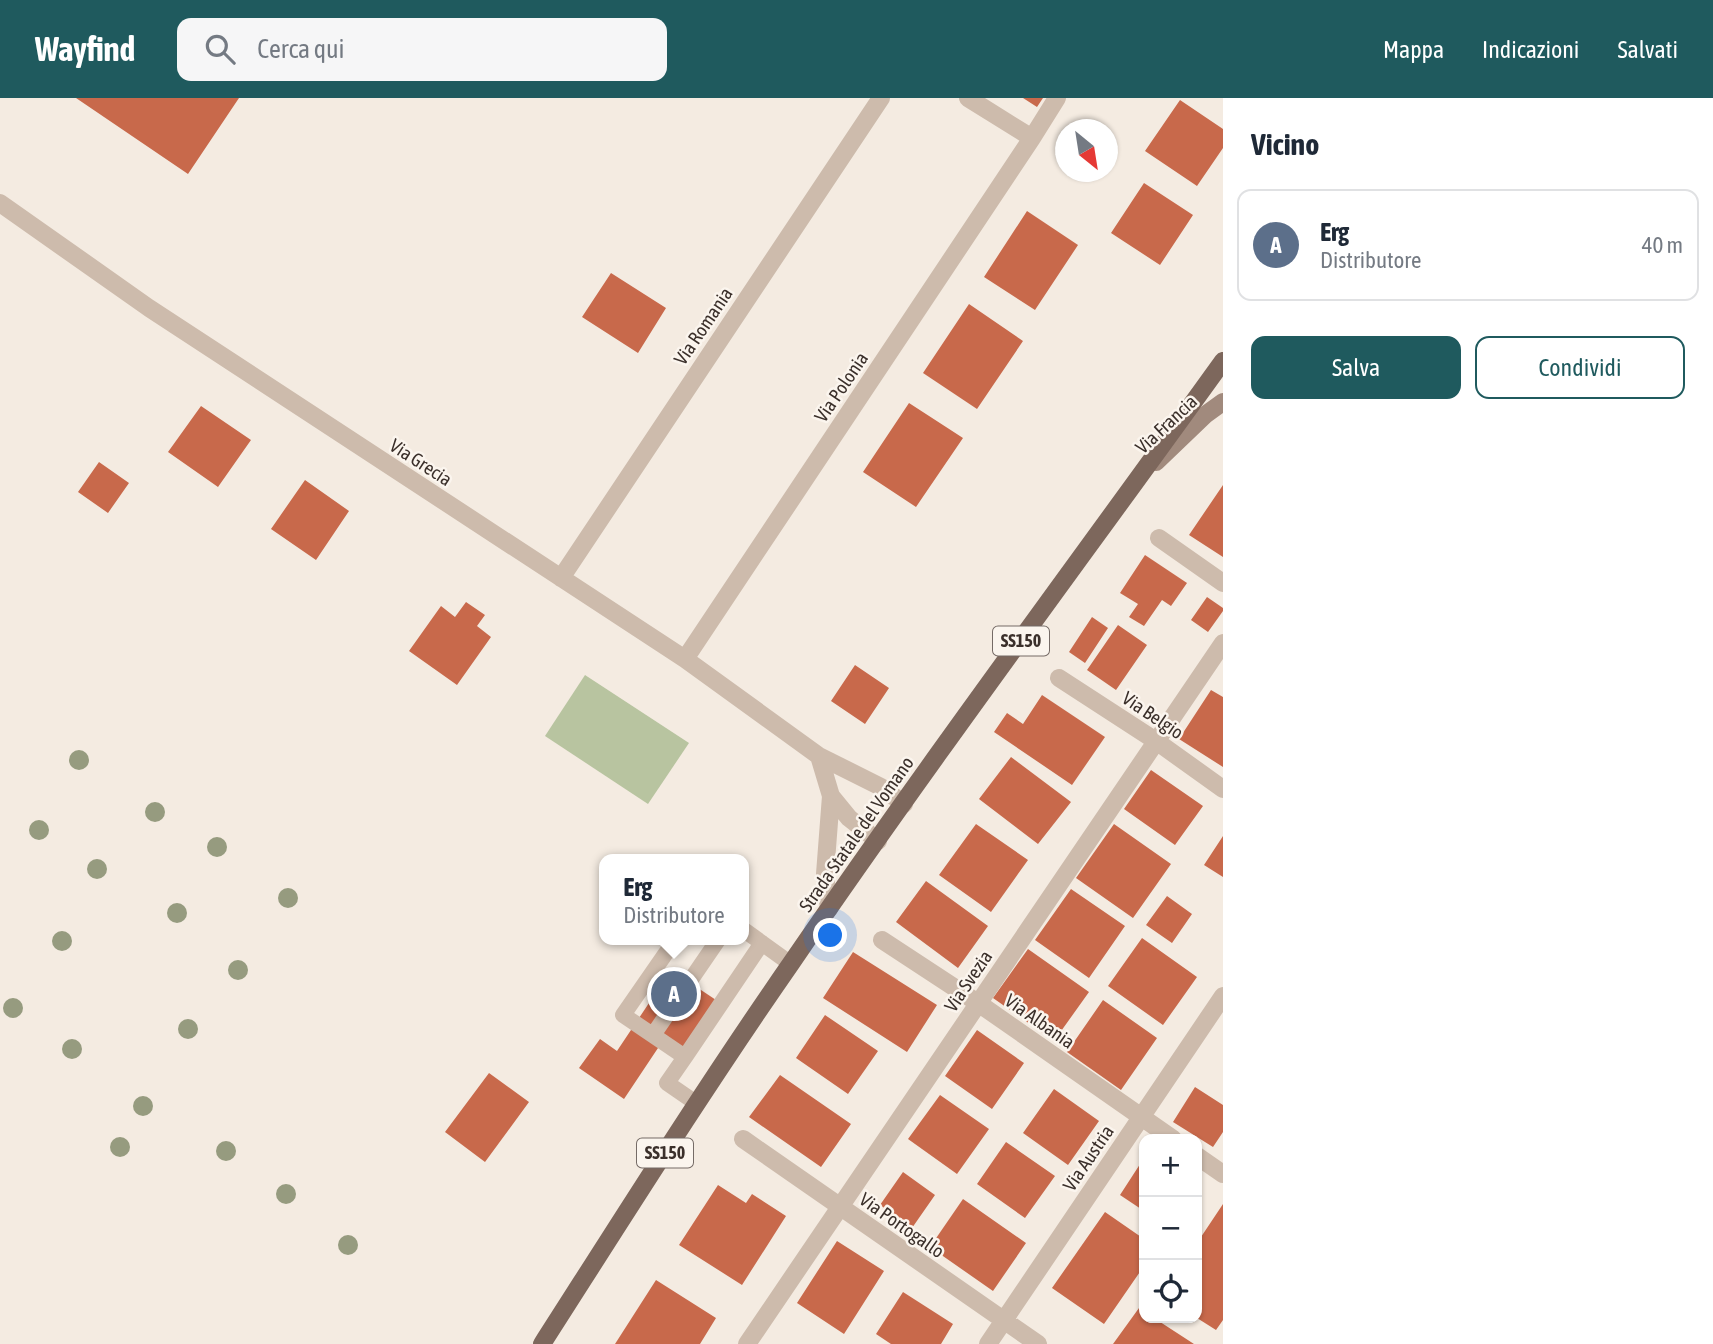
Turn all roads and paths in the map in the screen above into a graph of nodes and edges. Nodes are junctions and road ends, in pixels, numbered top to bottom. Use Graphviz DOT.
graph roads {
  1 [pos="881,98"];
  2 [pos="968,98"];
  3 [pos="1057,98"];
  4 [pos="1032,138"];
  5 [pos="0,203"];
  6 [pos="1223,361"];
  7 [pos="1223,402"];
  8 [pos="1138,478"];
  9 [pos="1159,538"];
  10 [pos="561,578"];
  11 [pos="1223,583"];
  12 [pos="1223,643"];
  13 [pos="685,659"];
  14 [pos="1059,678"];
  15 [pos="1156,741"];
  16 [pos="819,756"];
  17 [pos="1223,789"];
  18 [pos="831,796"];
  19 [pos="904,804"];
  20 [pos="878,841"];
  21 [pos="829,909"];
  22 [pos="749,934"];
  23 [pos="882,940"];
  24 [pos="762,943"];
  25 [pos="672,945"];
  26 [pos="715,945"];
  27 [pos="790,964"];
  28 [pos="1223,996"];
  29 [pos="978,1003"];
  30 [pos="653,1035"];
  31 [pos="685,1057"];
  32 [pos="696,1103"];
  33 [pos="1141,1117"];
  34 [pos="1166,1134"];
  35 [pos="743,1139"];
  36 [pos="1202,1159"];
  37 [pos="1223,1174"];
  38 [pos="839,1207"];
  39 [pos="1004,1321"];
  40 [pos="542,1344"];
  41 [pos="747,1344"];
  42 [pos="988,1344"];
  43 [pos="1038,1344"];
  1 -- 10 [label="street, Via Romania"];
  2 -- 4 [label="street"];
  3 -- 4 [label="street, Via Polonia"];
  4 -- 13 [label="street, Via Polonia"];
  5 -- 10 [label="street, Via Grecia"];
  6 -- 8 [label="main road, Strada Statale del Vomano / SS150"];
  7 -- 8 [label="main road, Via Francia"];
  8 -- 19 [label="main road, Strada Statale del Vomano / SS150"];
  9 -- 11 [label="street"];
  10 -- 13 [label="street, Via Grecia"];
  12 -- 15 [label="street, Via Svezia"];
  13 -- 16 [label="street, Via Grecia"];
  14 -- 15 [label="street, Via Belgio"];
  15 -- 17 [label="street, Via Belgio"];
  15 -- 29 [label="street, Via Svezia"];
  16 -- 18 [label="street"];
  16 -- 19 [label="street, Via Grecia"];
  18 -- 20 [label="street"];
  18 -- 21 [label="street"];
  19 -- 20 [label="main road, Strada Statale del Vomano / SS150"];
  20 -- 21 [label="main road, Strada Statale del Vomano / SS150"];
  21 -- 27 [label="main road, Strada Statale del Vomano / SS150"];
  22 -- 24 [label="lane"];
  23 -- 29 [label="street, Via Albania"];
  24 -- 27 [label="lane"];
  24 -- 31 [label="lane"];
  25 -- 30 [label="lane"];
  26 -- 30 [label="lane"];
  27 -- 32 [label="main road, Strada Statale del Vomano / SS150"];
  28 -- 33 [label="street, Via Austria"];
  29 -- 33 [label="street, Via Albania"];
  29 -- 38 [label="street, Via Svezia"];
  30 -- 31 [label="lane"];
  31 -- 32 [label="lane"];
  32 -- 40 [label="main road, Strada Statale del Vomano / SS150"];
  33 -- 34 [label="street, Via Albania"];
  33 -- 39 [label="street, Via Austria"];
  35 -- 38 [label="street, Via Portogallo"];
  36 -- 37 [label="street"];
  38 -- 39 [label="street, Via Portogallo"];
  38 -- 41 [label="street, Via Svezia"];
  39 -- 42 [label="street, Via Austria"];
  39 -- 43 [label="street, Via Portogallo"];
}
